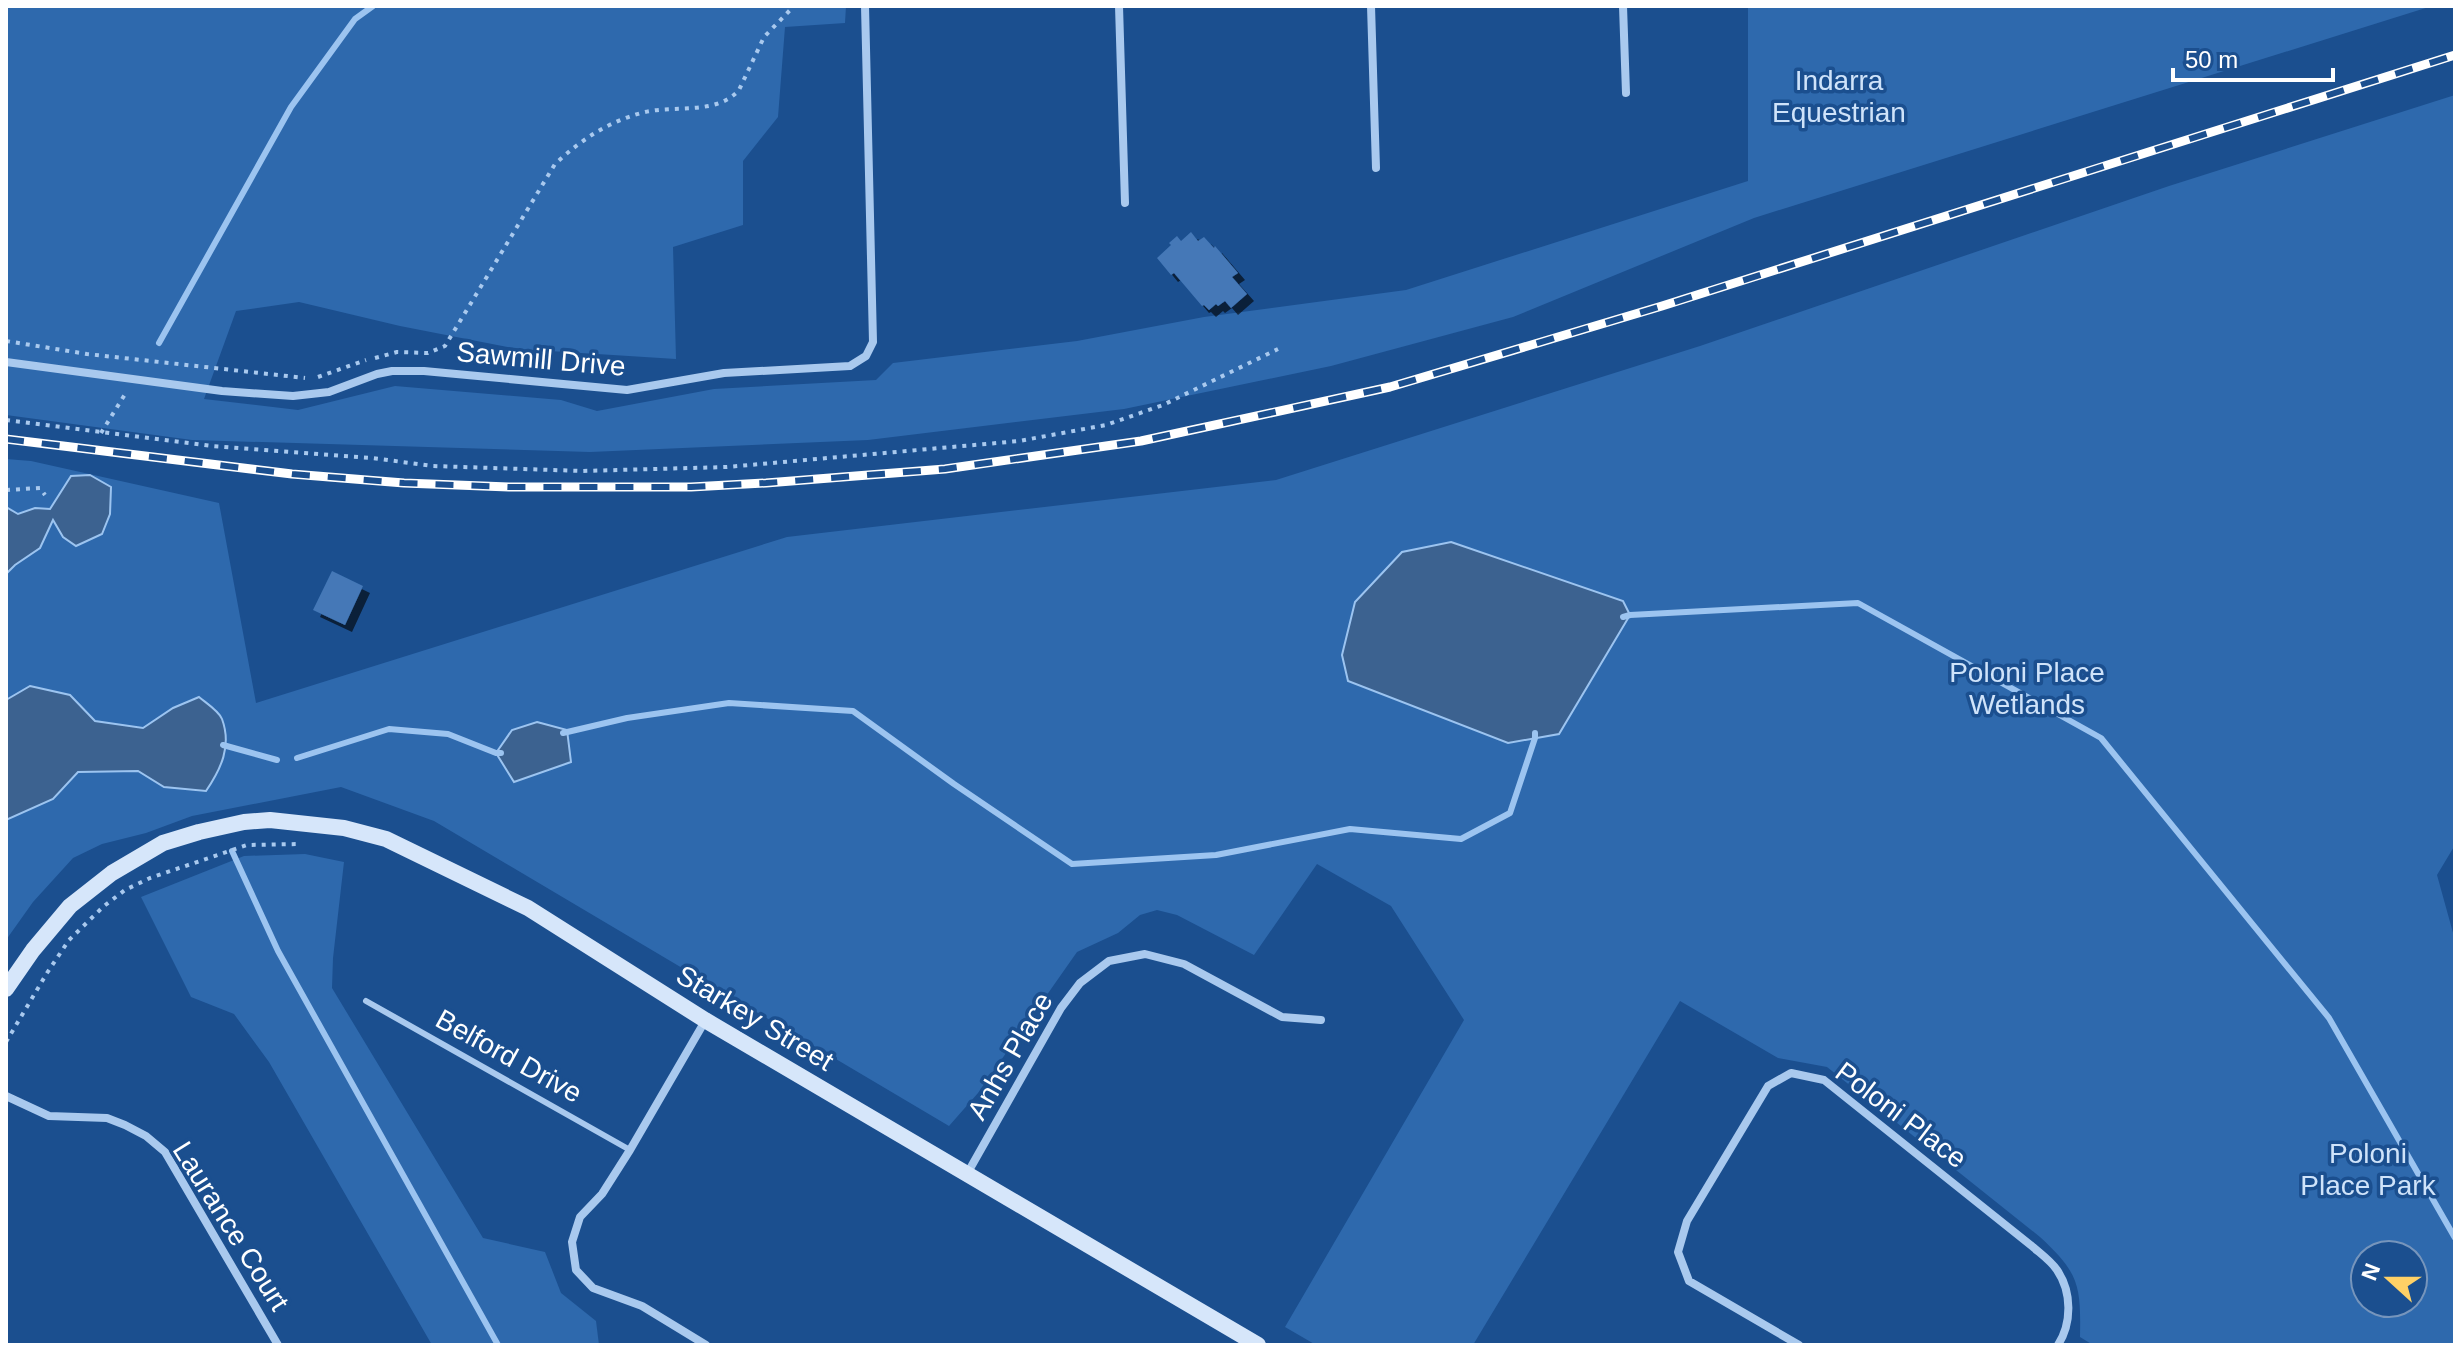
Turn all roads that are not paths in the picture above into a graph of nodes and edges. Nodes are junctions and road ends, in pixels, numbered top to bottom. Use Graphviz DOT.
graph roads {
  1 [pos="865,6"];
  2 [pos="1119,6"];
  3 [pos="1371,6"];
  4 [pos="1623,6"];
  5 [pos="1626,93"];
  6 [pos="1376,168"];
  7 [pos="1125,203"];
  8 [pos="6,362"];
  9 [pos="9,980"];
  10 [pos="366,1001"];
  11 [pos="705,1020"];
  12 [pos="1321,1020"];
  13 [pos="6,1096"];
  14 [pos="630,1150"];
  15 [pos="967,1174"];
  16 [pos="278,1345"];
  17 [pos="706,1345"];
  18 [pos="1258,1345"];
  19 [pos="1799,1345"];
  20 [pos="2058,1345"];
  1 -- 8 [label="street, Sawmill Drive"];
  2 -- 7 [label="street"];
  3 -- 6 [label="street"];
  4 -- 5 [label="street"];
  9 -- 11 [label="street, Starkey Street"];
  10 -- 14 [label="lane, Belford Drive"];
  11 -- 14 [label="street"];
  11 -- 15 [label="street, Starkey Street"];
  12 -- 15 [label="street, Anhs Place"];
  13 -- 16 [label="street, Laurance Court"];
  14 -- 17 [label="street"];
  15 -- 18 [label="street, Starkey Street"];
  19 -- 20 [label="street, Poloni Place"];
}
